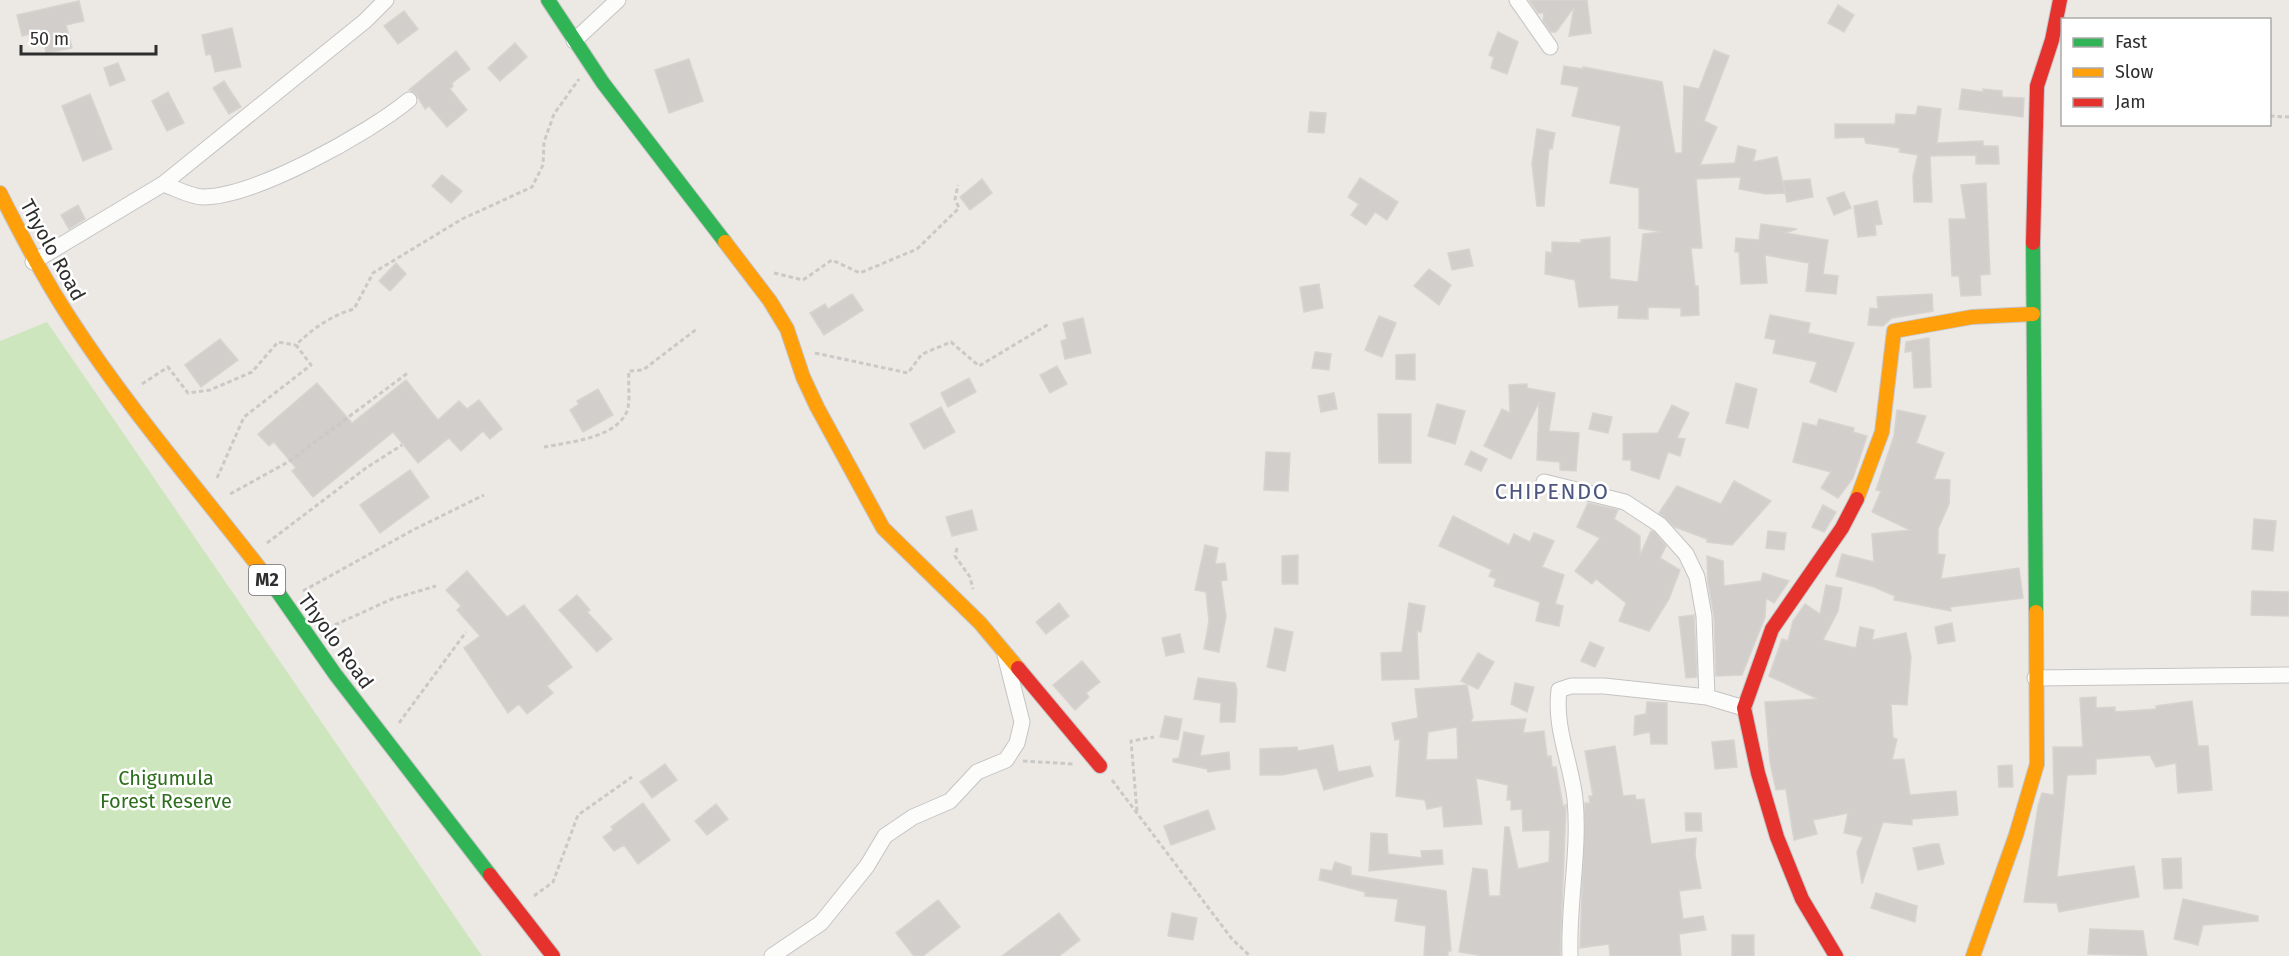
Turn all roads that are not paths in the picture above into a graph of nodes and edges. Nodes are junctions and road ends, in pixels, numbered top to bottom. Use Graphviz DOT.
graph roads {
  1 [pos="386,0"];
  2 [pos="548,0"];
  3 [pos="618,0"];
  4 [pos="1517,0"];
  5 [pos="2060,0"];
  6 [pos="574,41"];
  7 [pos="1550,47"];
  8 [pos="409,100"];
  9 [pos="163,184"];
  10 [pos="0,193"];
  11 [pos="5,218"];
  12 [pos="33,262"];
  13 [pos="2033,314"];
  14 [pos="1544,482"];
  15 [pos="1005,654"];
  16 [pos="2289,675"];
  17 [pos="2035,678"];
  18 [pos="1707,697"];
  19 [pos="1744,708"];
  20 [pos="1100,766"];
  21 [pos="553,956"];
  22 [pos="772,956"];
  23 [pos="1570,956"];
  24 [pos="1836,956"];
  25 [pos="1973,956"];
  1 -- 9 [label="street"];
  2 -- 6 [label="main road"];
  3 -- 6 [label="street"];
  4 -- 7 [label="street"];
  5 -- 13 [label="main road"];
  6 -- 15 [label="main road"];
  8 -- 9 [label="street"];
  9 -- 12 [label="street"];
  10 -- 11 [label="main road, Thyolo Road / M2"];
  11 -- 12 [label="main road, Thyolo Road / M2"];
  12 -- 21 [label="main road, Thyolo Road / M2"];
  13 -- 17 [label="main road"];
  13 -- 19 [label="main road"];
  14 -- 18 [label="street"];
  15 -- 20 [label="main road"];
  15 -- 22 [label="street"];
  16 -- 17 [label="street"];
  17 -- 25 [label="main road"];
  18 -- 19 [label="street"];
  18 -- 23 [label="street"];
  19 -- 24 [label="main road"];
}
